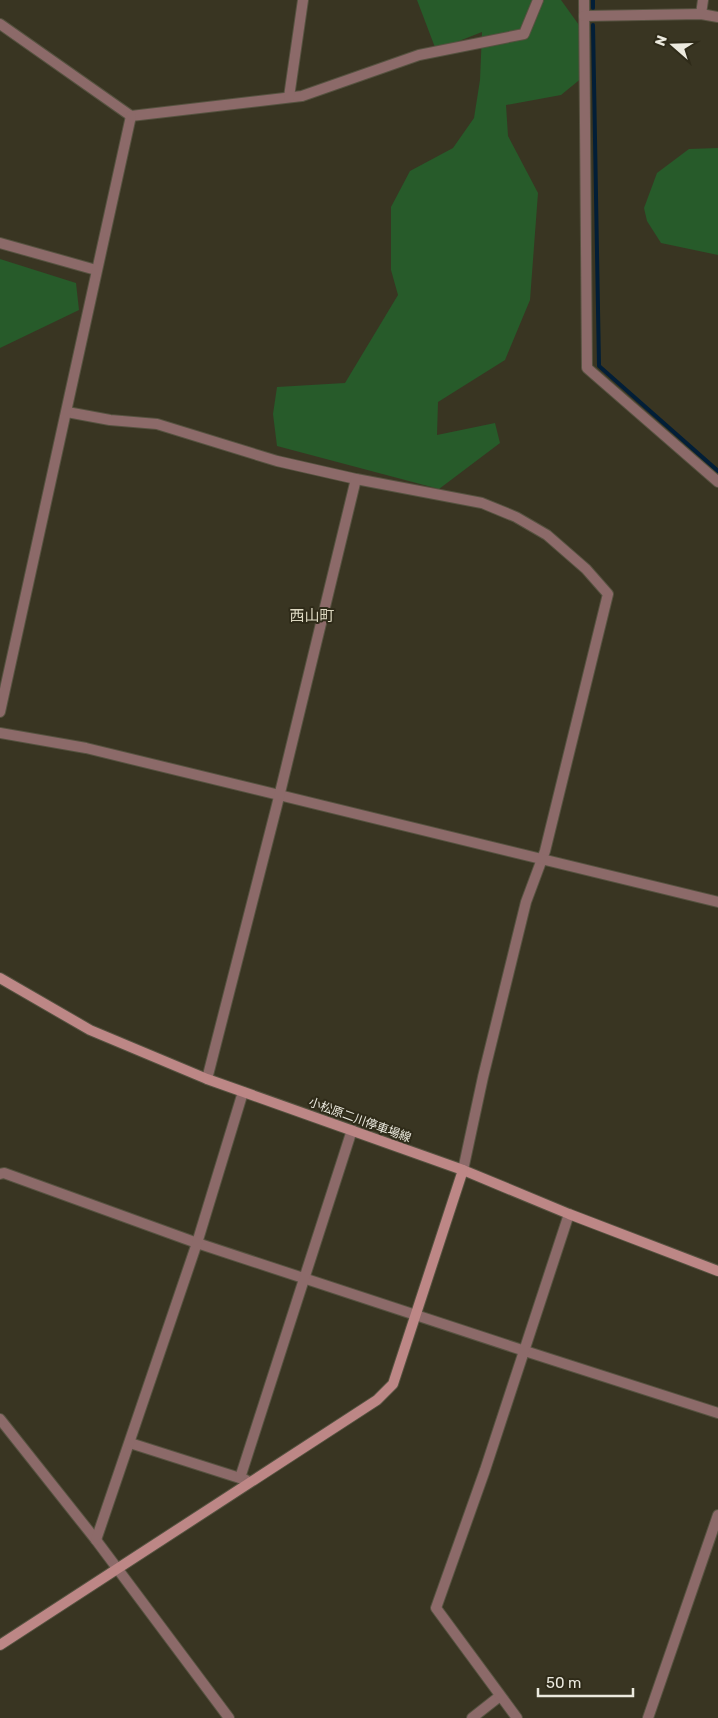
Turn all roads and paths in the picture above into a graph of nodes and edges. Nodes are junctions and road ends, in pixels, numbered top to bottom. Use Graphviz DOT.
graph roads {
  1 [pos="303,0"];
  2 [pos="538,0"];
  3 [pos="584,0"];
  4 [pos="703,0"];
  5 [pos="701,14"];
  6 [pos="584,16"];
  7 [pos="718,17"];
  8 [pos="0,24"];
  9 [pos="289,97"];
  10 [pos="131,116"];
  11 [pos="0,243"];
  12 [pos="96,270"];
  13 [pos="67,412"];
  14 [pos="356,479"];
  15 [pos="718,482"];
  16 [pos="0,712"];
  17 [pos="0,733"];
  18 [pos="279,796"];
  19 [pos="541,861"];
  20 [pos="718,902"];
  21 [pos="0,978"];
  22 [pos="207,1079"];
  23 [pos="243,1092"];
  24 [pos="352,1130"];
  25 [pos="463,1170"];
  26 [pos="0,1174"];
  27 [pos="569,1214"];
  28 [pos="197,1243"];
  29 [pos="718,1271"];
  30 [pos="306,1278"];
  31 [pos="416,1314"];
  32 [pos="524,1352"];
  33 [pos="718,1413"];
  34 [pos="0,1419"];
  35 [pos="130,1444"];
  36 [pos="240,1478"];
  37 [pos="251,1482"];
  38 [pos="718,1515"];
  39 [pos="96,1540"];
  40 [pos="115,1569"];
  41 [pos="0,1645"];
  42 [pos="500,1696"];
  43 [pos="229,1718"];
  44 [pos="472,1718"];
  45 [pos="517,1718"];
  46 [pos="648,1718"];
  1 -- 9 [label="street"];
  2 -- 9 [label="street"];
  3 -- 6 [label="street"];
  4 -- 5 [label="street"];
  5 -- 6 [label="street"];
  5 -- 7 [label="street"];
  6 -- 15 [label="street"];
  8 -- 10 [label="street"];
  9 -- 10 [label="street"];
  10 -- 12 [label="street"];
  11 -- 12 [label="street"];
  12 -- 13 [label="street"];
  13 -- 14 [label="street"];
  13 -- 16 [label="street"];
  14 -- 18 [label="street"];
  14 -- 19 [label="street"];
  17 -- 18 [label="street"];
  18 -- 19 [label="street"];
  18 -- 22 [label="street"];
  19 -- 20 [label="street"];
  19 -- 25 [label="street"];
  21 -- 22 [label="main road, 小松原二川停車場線"];
  22 -- 23 [label="main road, 小松原二川停車場線"];
  23 -- 24 [label="main road, 小松原二川停車場線"];
  23 -- 28 [label="street"];
  24 -- 25 [label="main road, 小松原二川停車場線"];
  24 -- 30 [label="street"];
  25 -- 27 [label="main road, 小松原二川停車場線"];
  25 -- 31 [label="main road"];
  26 -- 28 [label="street"];
  27 -- 29 [label="main road, 小松原二川停車場線"];
  27 -- 32 [label="street"];
  28 -- 30 [label="street"];
  28 -- 35 [label="street"];
  30 -- 31 [label="street"];
  30 -- 36 [label="street"];
  31 -- 32 [label="street"];
  31 -- 37 [label="main road"];
  32 -- 33 [label="street"];
  32 -- 42 [label="street"];
  34 -- 39 [label="street"];
  35 -- 36 [label="street"];
  35 -- 39 [label="street"];
  36 -- 37 [label="street"];
  37 -- 40 [label="main road"];
  38 -- 46 [label="street"];
  39 -- 40 [label="street"];
  40 -- 41 [label="main road"];
  40 -- 43 [label="street"];
  42 -- 44 [label="street"];
  42 -- 45 [label="street"];
}
